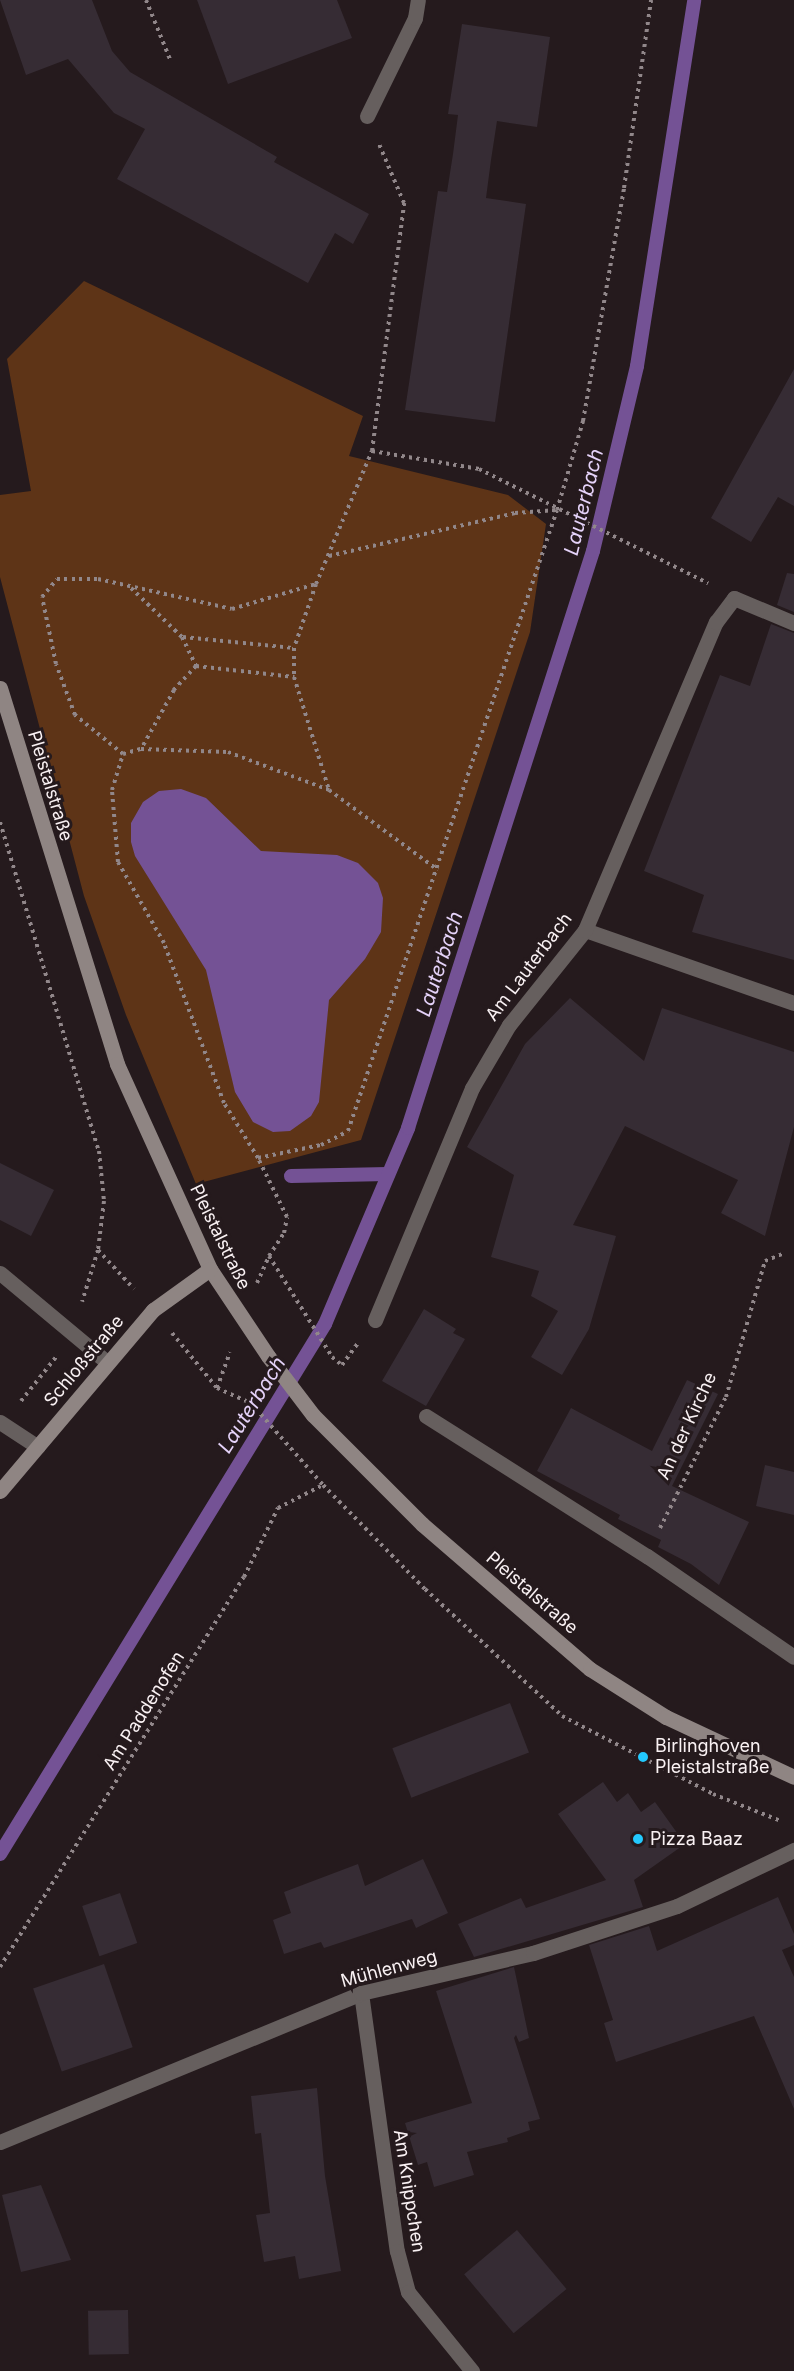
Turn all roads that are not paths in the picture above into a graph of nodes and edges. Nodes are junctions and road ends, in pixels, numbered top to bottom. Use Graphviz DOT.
graph roads {
  1 [pos="418,0"];
  2 [pos="367,116"];
  3 [pos="794,623"];
  4 [pos="0,688"];
  5 [pos="585,930"];
  6 [pos="794,1003"];
  7 [pos="210,1269"];
  8 [pos="0,1273"];
  9 [pos="375,1320"];
  10 [pos="106,1362"];
  11 [pos="426,1416"];
  12 [pos="0,1422"];
  13 [pos="38,1447"];
  14 [pos="0,1491"];
  15 [pos="794,1657"];
  16 [pos="794,1777"];
  17 [pos="794,1850"];
  18 [pos="361,1993"];
  19 [pos="0,2142"];
  20 [pos="472,2371"];
  1 -- 2 [label="street"];
  3 -- 5 [label="street, Am Lauterbach"];
  4 -- 7 [label="main road, Pleistalstraße"];
  5 -- 6 [label="street"];
  5 -- 9 [label="street, Am Lauterbach"];
  7 -- 10 [label="main road, Schloßstraße"];
  7 -- 16 [label="main road, Pleistalstraße"];
  8 -- 10 [label="street"];
  10 -- 13 [label="main road, Schloßstraße"];
  11 -- 15 [label="street"];
  12 -- 13 [label="street"];
  13 -- 14 [label="main road, Schloßstraße"];
  17 -- 18 [label="street, Mühlenweg"];
  18 -- 19 [label="street, Mühlenweg"];
  18 -- 20 [label="street, Am Knippchen"];
}
